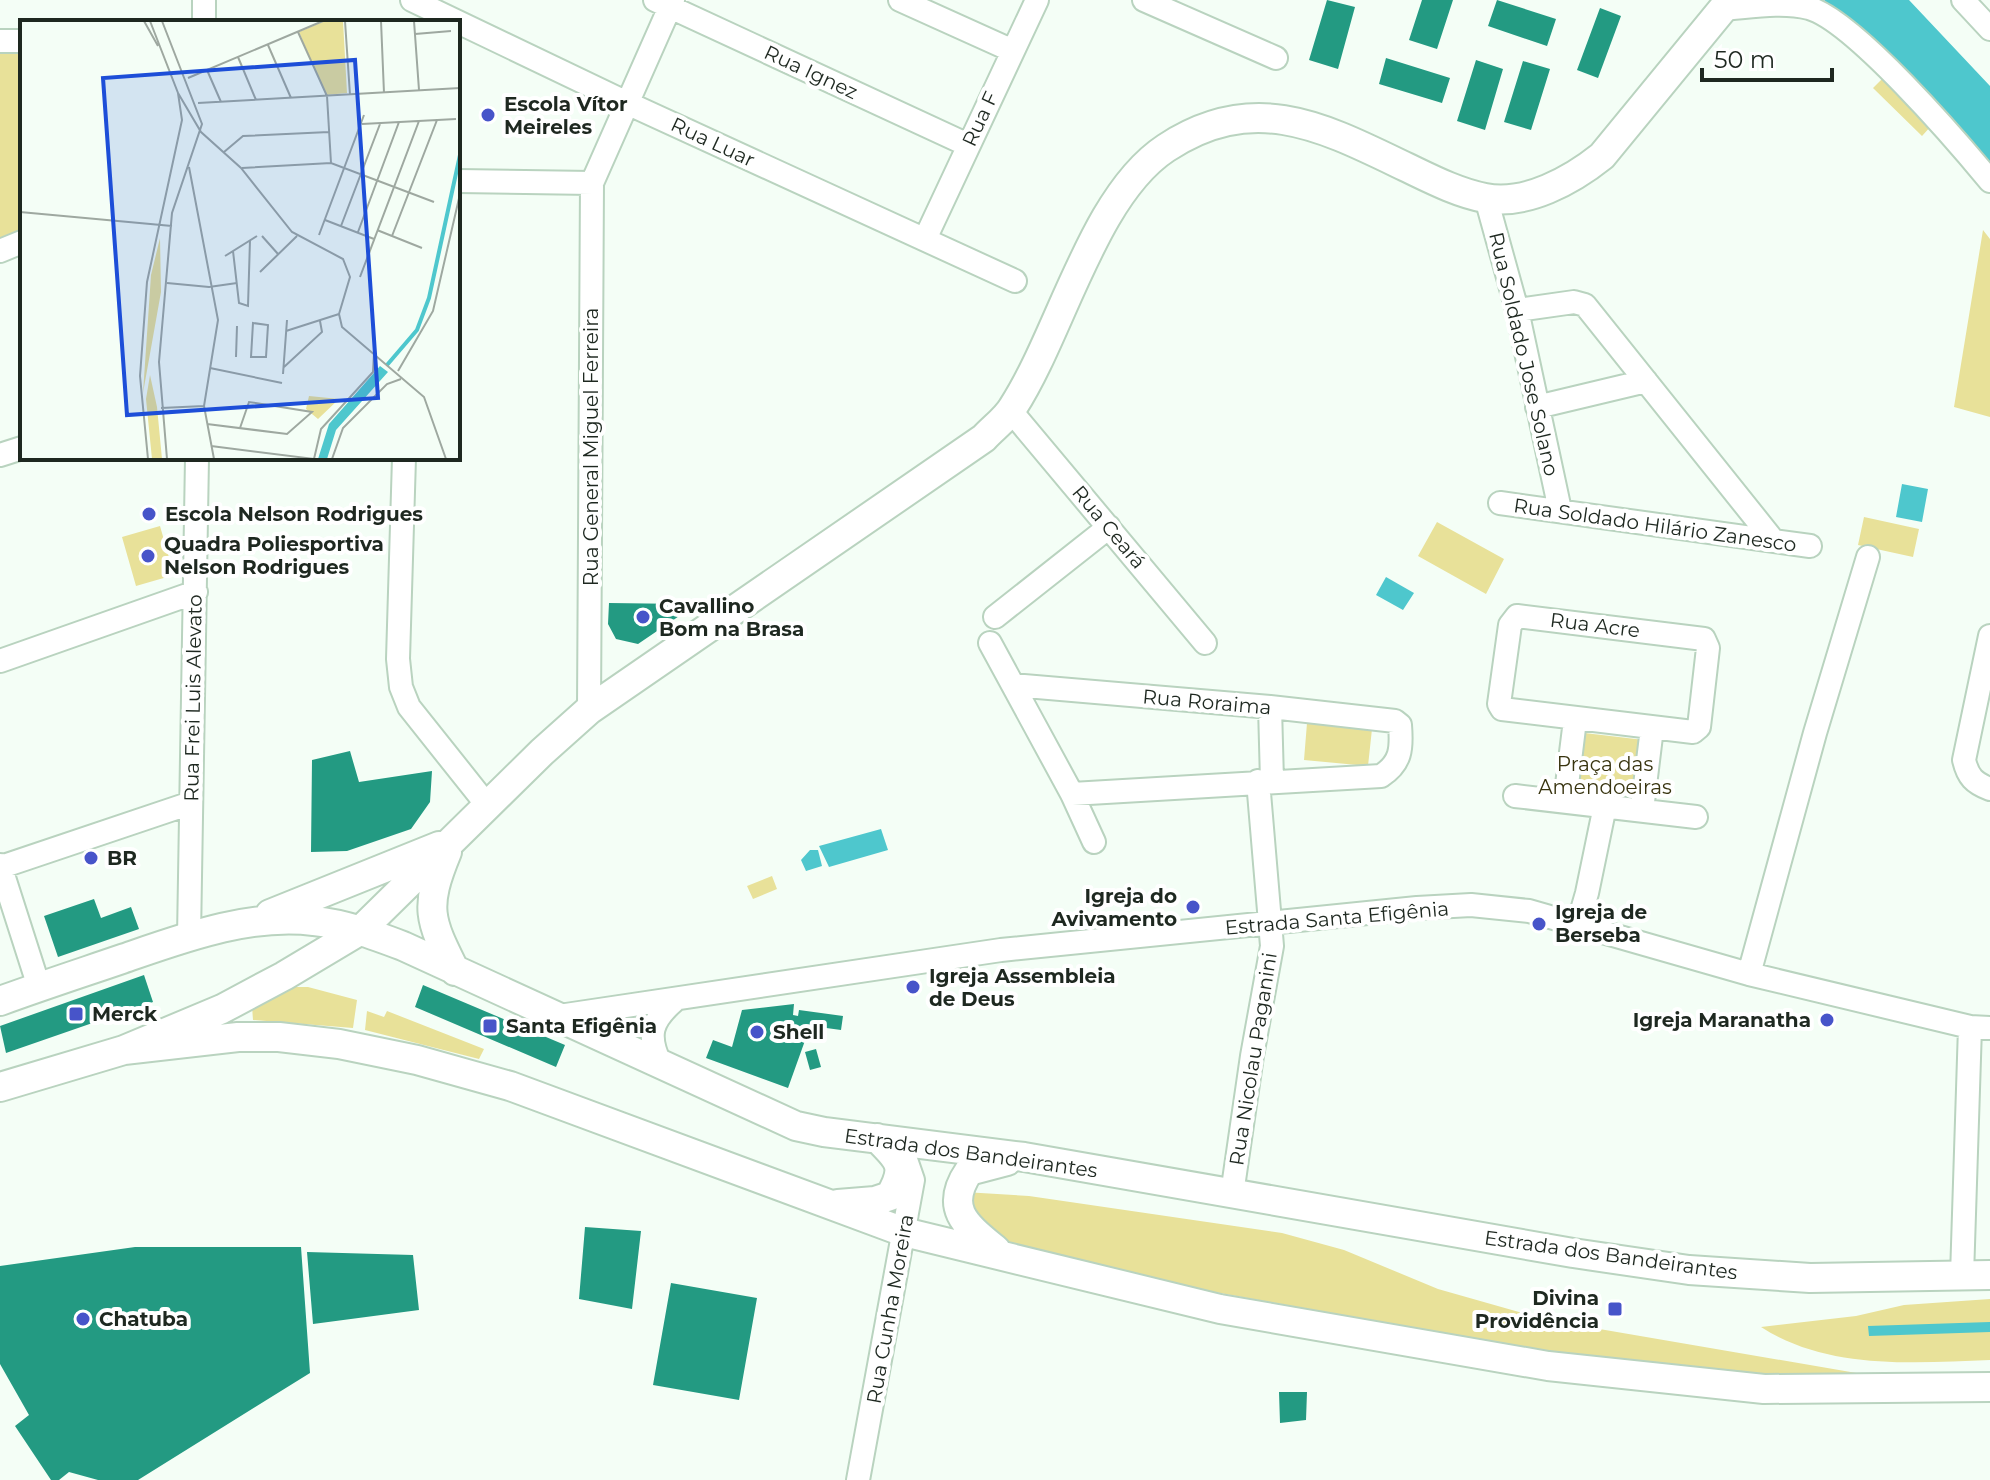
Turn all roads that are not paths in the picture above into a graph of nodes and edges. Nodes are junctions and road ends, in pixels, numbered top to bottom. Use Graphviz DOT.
graph roads {
  1 [pos="412,0"];
  2 [pos="900,0"];
  3 [pos="1037,0"];
  4 [pos="1144,0"];
  5 [pos="1963,0"];
  6 [pos="666,2"];
  7 [pos="1727,4"];
  8 [pos="454,20"];
  9 [pos="460,23"];
  10 [pos="1990,29"];
  11 [pos="1013,51"];
  12 [pos="1276,58"];
  13 [pos="627,103"];
  14 [pos="968,145"];
  15 [pos="460,181"];
  16 [pos="1990,181"];
  17 [pos="592,183"];
  18 [pos="1486,198"];
  19 [pos="925,239"];
  20 [pos="20,243"];
  21 [pos="0,251"];
  22 [pos="1015,281"];
  23 [pos="1517,310"];
  24 [pos="1646,381"];
  25 [pos="1537,407"];
  26 [pos="1011,411"];
  27 [pos="20,449"];
  28 [pos="0,455"];
  29 [pos="197,460"];
  30 [pos="404,460"];
  31 [pos="1500,503"];
  32 [pos="1560,510"];
  33 [pos="1109,527"];
  34 [pos="1773,540"];
  35 [pos="1810,546"];
  36 [pos="1868,557"];
  37 [pos="196,592"];
  38 [pos="995,617"];
  39 [pos="1990,636"];
  40 [pos="990,643"];
  41 [pos="1205,643"];
  42 [pos="0,661"];
  43 [pos="1013,685"];
  44 [pos="1270,707"];
  45 [pos="589,710"];
  46 [pos="1575,720"];
  47 [pos="1652,728"];
  48 [pos="1265,781"];
  49 [pos="1990,789"];
  50 [pos="1072,794"];
  51 [pos="1515,796"];
  52 [pos="1565,801"];
  53 [pos="191,803"];
  54 [pos="487,805"];
  55 [pos="1605,806"];
  56 [pos="1642,810"];
  57 [pos="1696,817"];
  58 [pos="451,841"];
  59 [pos="1094,842"];
  60 [pos="0,866"];
  61 [pos="250,922"];
  62 [pos="1269,924"];
  63 [pos="1578,924"];
  64 [pos="361,930"];
  65 [pos="189,937"];
  66 [pos="455,971"];
  67 [pos="1749,974"];
  68 [pos="39,987"];
  69 [pos="0,1001"];
  70 [pos="674,1001"];
  71 [pos="559,1016"];
  72 [pos="1980,1028"];
  73 [pos="124,1050"];
  74 [pos="660,1063"];
  75 [pos="0,1087"];
  76 [pos="888,1140"];
  77 [pos="1024,1157"];
  78 [pos="1232,1194"];
  79 [pos="829,1205"];
  80 [pos="904,1232"];
  81 [pos="1002,1254"];
  82 [pos="1990,1275"];
  83 [pos="1962,1276"];
  84 [pos="1990,1387"];
  85 [pos="858,1480"];
  1 -- 8 [label="street, Rua Luar"];
  2 -- 11 [label="street"];
  3 -- 11 [label="street, Rua F"];
  4 -- 12 [label="street"];
  5 -- 10 [label="street"];
  6 -- 13 [label="street"];
  6 -- 14 [label="street, Rua Ignez"];
  7 -- 16 [label="street"];
  7 -- 18 [label="main road"];
  9 -- 13 [label="street, Rua Luar"];
  11 -- 14 [label="street, Rua F"];
  13 -- 17 [label="street"];
  13 -- 19 [label="street, Rua Luar"];
  14 -- 19 [label="street, Rua F"];
  15 -- 17 [label="street"];
  17 -- 45 [label="street, Rua General Miguel Ferreira"];
  18 -- 23 [label="street, Rua Soldado Jose Solano"];
  18 -- 26 [label="main road"];
  19 -- 22 [label="street, Rua Luar"];
  20 -- 21 [label="street"];
  23 -- 24 [label="street"];
  23 -- 25 [label="street, Rua Soldado Jose Solano"];
  24 -- 25 [label="street"];
  24 -- 34 [label="street"];
  25 -- 32 [label="street, Rua Soldado Jose Solano"];
  26 -- 33 [label="street, Rua Ceará"];
  26 -- 45 [label="main road"];
  27 -- 28 [label="street"];
  29 -- 37 [label="street, Rua Frei Luis Alevato"];
  30 -- 54 [label="street"];
  31 -- 32 [label="street, Rua Soldado Hilário Zanesco"];
  32 -- 34 [label="street, Rua Soldado Hilário Zanesco"];
  33 -- 38 [label="street"];
  33 -- 41 [label="street, Rua Ceará"];
  34 -- 35 [label="street, Rua Soldado Hilário Zanesco"];
  36 -- 67 [label="street"];
  37 -- 42 [label="street"];
  37 -- 53 [label="street, Rua Frei Luis Alevato"];
  39 -- 49 [label="street"];
  40 -- 43 [label="street"];
  43 -- 44 [label="street, Rua Roraima"];
  43 -- 50 [label="street"];
  44 -- 48 [label="street, Rua Nicolau Paganini"];
  44 -- 48 [label="street, Rua Roraima"];
  45 -- 54 [label="main road"];
  46 -- 47 [label="street, Rua Acre"];
  46 -- 47 [label="street, Rua Acre"];
  46 -- 52 [label="street"];
  47 -- 56 [label="street"];
  48 -- 50 [label="street"];
  48 -- 62 [label="street, Rua Nicolau Paganini"];
  50 -- 59 [label="street"];
  51 -- 52 [label="street"];
  52 -- 55 [label="street"];
  53 -- 60 [label="street"];
  53 -- 65 [label="street, Rua Frei Luis Alevato"];
  54 -- 58 [label="main road"];
  55 -- 56 [label="street"];
  55 -- 63 [label="street"];
  56 -- 57 [label="street"];
  58 -- 61 [label="main road"];
  58 -- 64 [label="main road"];
  58 -- 66 [label="main road"];
  60 -- 68 [label="street"];
  61 -- 64 [label="main road, Estrada dos Bandeirantes"];
  61 -- 65 [label="main road, Estrada dos Bandeirantes"];
  62 -- 63 [label="street, Estrada Santa Efigênia"];
  62 -- 70 [label="street, Estrada Santa Efigênia"];
  62 -- 78 [label="street, Rua Nicolau Paganini"];
  63 -- 67 [label="street, Estrada Santa Efigênia"];
  64 -- 66 [label="main road, Estrada dos Bandeirantes"];
  64 -- 73 [label="main road"];
  65 -- 68 [label="main road, Estrada dos Bandeirantes"];
  66 -- 71 [label="main road, Estrada dos Bandeirantes"];
  67 -- 72 [label="street, Estrada Santa Efigênia"];
  68 -- 69 [label="main road, Estrada dos Bandeirantes"];
  70 -- 71 [label="street, Estrada Santa Efigênia"];
  70 -- 74 [label="street"];
  71 -- 74 [label="main road, Estrada dos Bandeirantes"];
  72 -- 83 [label="street"];
  73 -- 75 [label="main road"];
  73 -- 79 [label="main road"];
  74 -- 76 [label="main road, Estrada dos Bandeirantes"];
  76 -- 77 [label="main road, Estrada dos Bandeirantes"];
  76 -- 79 [label="main road"];
  76 -- 80 [label="street, Rua Cunha Moreira"];
  77 -- 78 [label="main road, Estrada dos Bandeirantes"];
  77 -- 81 [label="main road"];
  78 -- 83 [label="main road, Estrada dos Bandeirantes"];
  79 -- 80 [label="main road"];
  80 -- 81 [label="main road"];
  80 -- 85 [label="street, Rua Cunha Moreira"];
  81 -- 84 [label="main road"];
  82 -- 83 [label="main road, Estrada dos Bandeirantes"];
}
